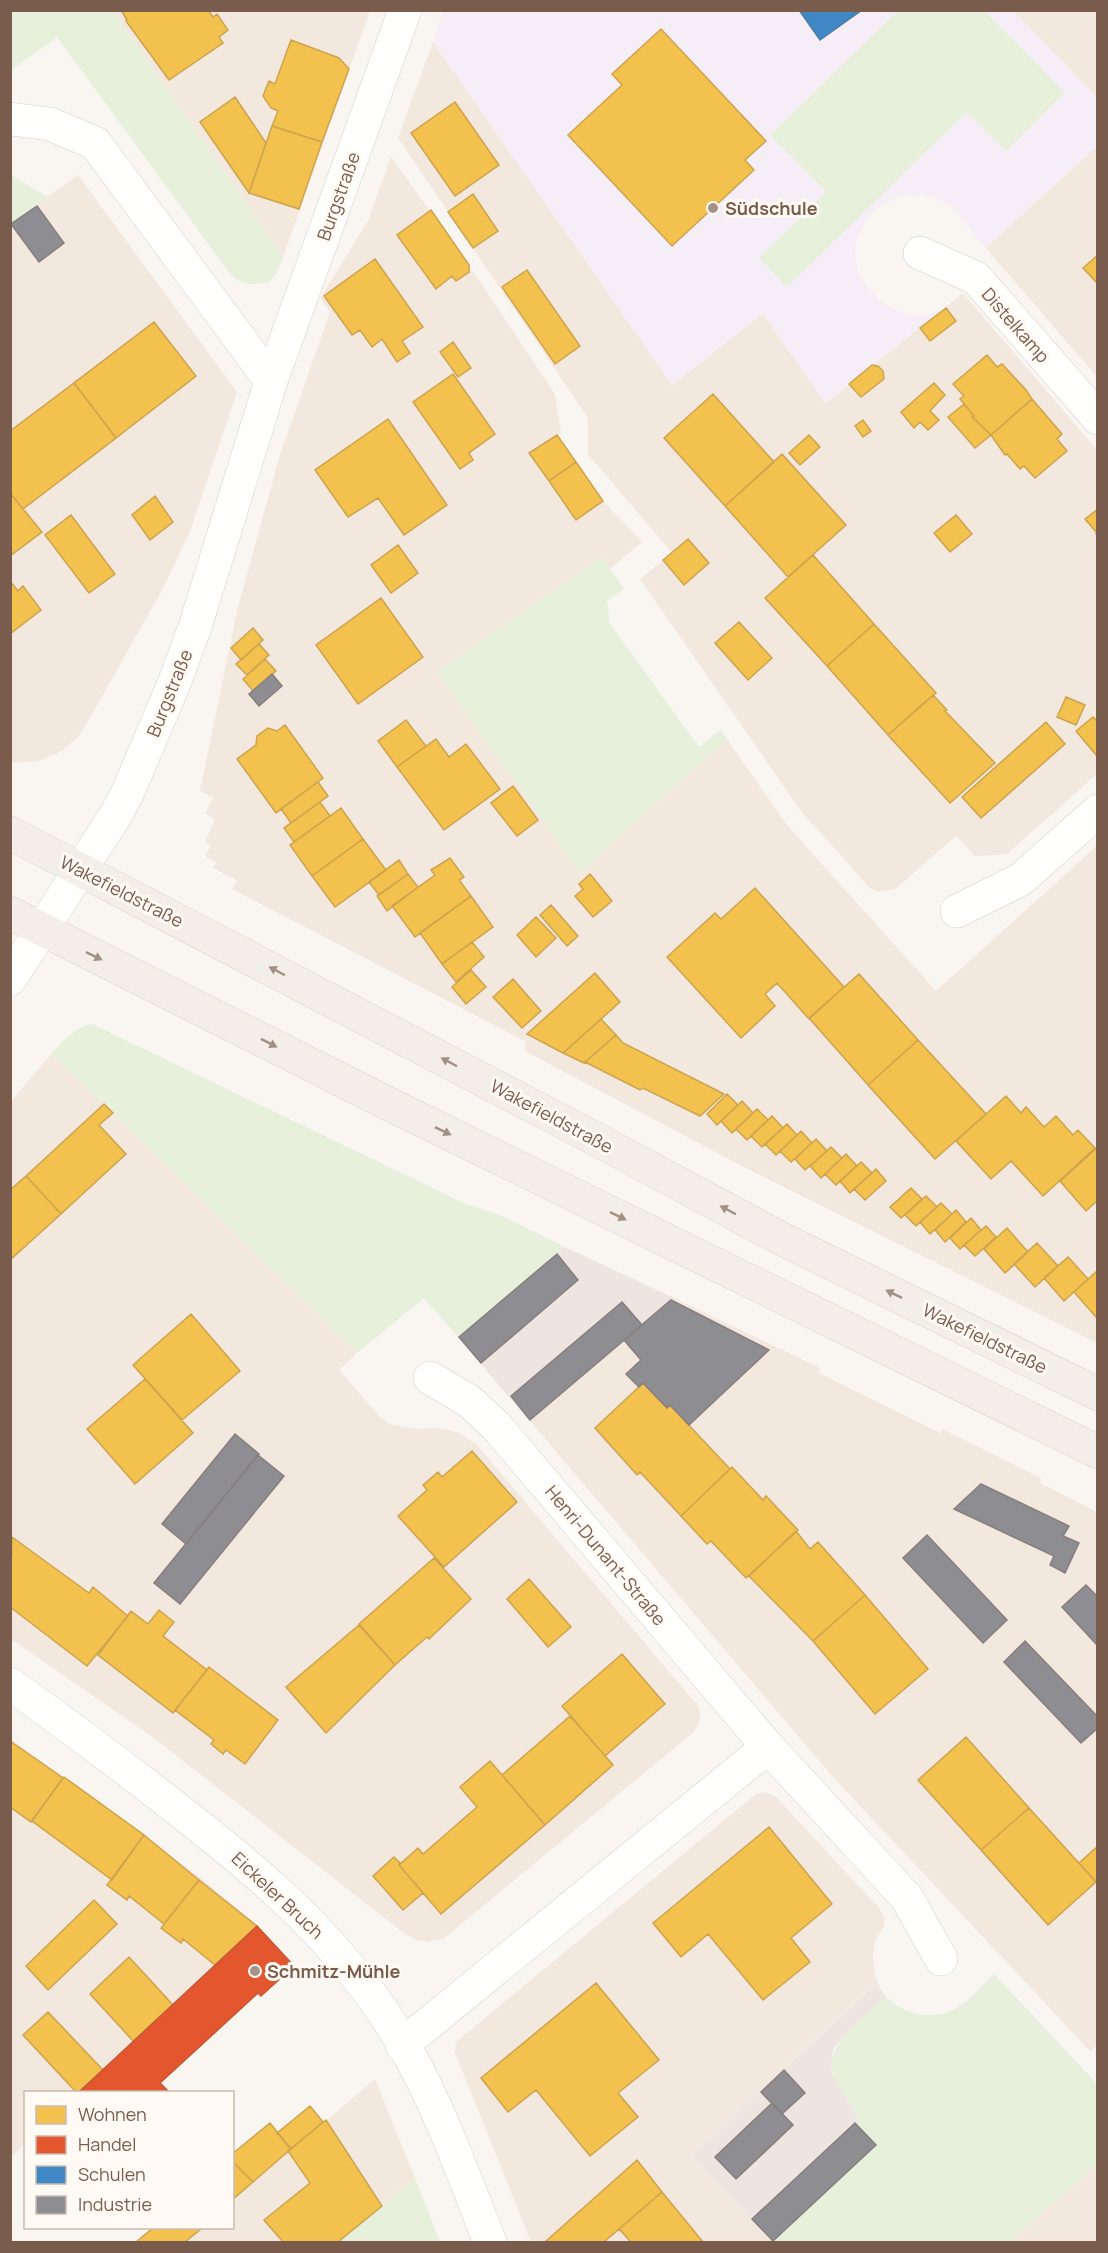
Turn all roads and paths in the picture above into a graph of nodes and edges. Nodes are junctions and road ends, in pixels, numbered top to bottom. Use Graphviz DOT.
graph roads {
  1 [pos="405,10"];
  2 [pos="10,119"];
  3 [pos="920,253"];
  4 [pos="271,381"];
  5 [pos="1098,418"];
  6 [pos="1098,811"];
  7 [pos="10,833"];
  8 [pos="81,870"];
  9 [pos="957,912"];
  10 [pos="10,913"];
  11 [pos="42,930"];
  12 [pos="10,979"];
  13 [pos="430,1378"];
  14 [pos="1098,1394"];
  15 [pos="1098,1452"];
  16 [pos="10,1684"];
  17 [pos="768,1747"];
  18 [pos="941,1959"];
  19 [pos="402,2045"];
  20 [pos="490,2242"];
  1 -- 4 [label="street, Burgstraße"];
  2 -- 4 [label="street"];
  3 -- 5 [label="street, Distelkamp"];
  4 -- 8 [label="street, Burgstraße"];
  6 -- 9 [label="street"];
  7 -- 8 [label="main road, Wakefieldstraße"];
  8 -- 11 [label="street, Burgstraße"];
  14 -- 8 [label="main road, Wakefieldstraße, one-way"];
  10 -- 11 [label="main road"];
  11 -- 12 [label="street, Burgstraße"];
  11 -- 15 [label="main road, one-way"];
  13 -- 17 [label="street, Henri-Dunant-Straße"];
  16 -- 19 [label="street, Eickeler Bruch"];
  17 -- 18 [label="street, Henri-Dunant-Straße"];
  17 -- 19 [label="street"];
  19 -- 20 [label="street, Eickeler Bruch"];
}
